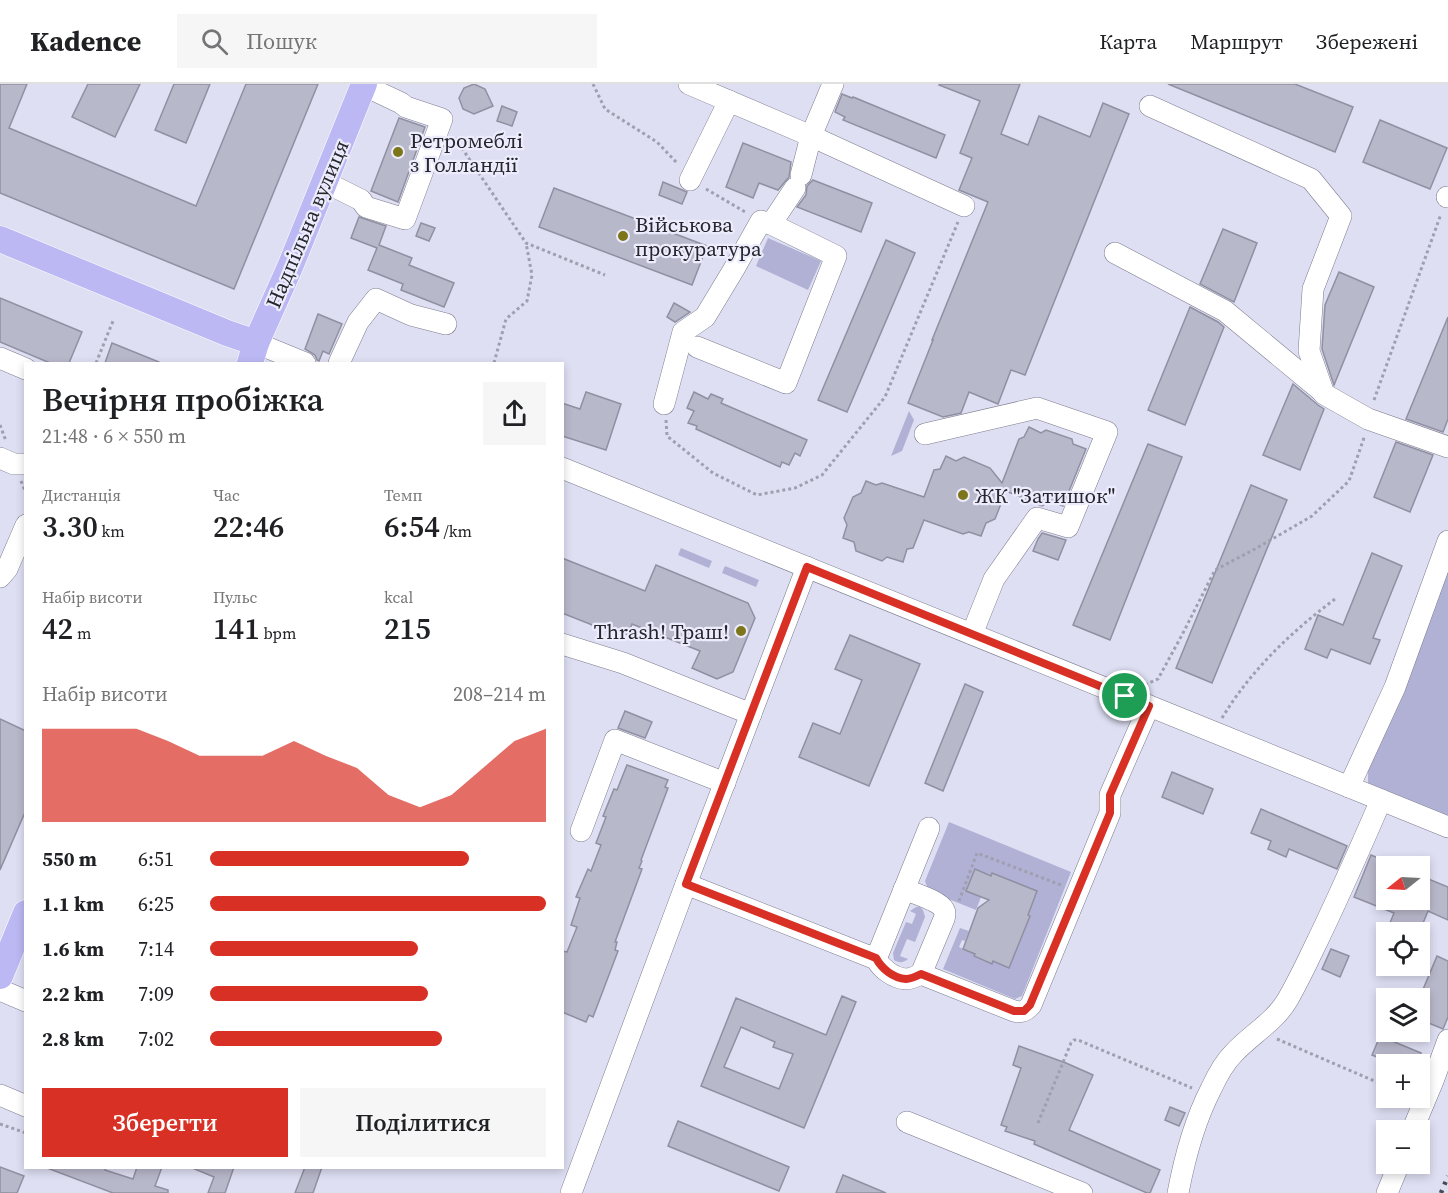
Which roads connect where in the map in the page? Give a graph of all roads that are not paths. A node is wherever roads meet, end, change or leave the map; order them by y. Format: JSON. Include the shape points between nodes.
{"nodes":[{"id":1,"x":365,"y":84,"type":"edge"},
{"id":2,"x":689,"y":84,"type":"edge"},
{"id":3,"x":833,"y":84,"type":"edge"},
{"id":4,"x":729,"y":101,"type":"junction"},
{"id":5,"x":1150,"y":106,"type":"dead end"},
{"id":6,"x":812,"y":136,"type":"junction"},
{"id":7,"x":690,"y":180,"type":"dead end"},
{"id":8,"x":325,"y":182,"type":"junction"},
{"id":9,"x":964,"y":206,"type":"road end"},
{"id":10,"x":771,"y":225,"type":"junction"},
{"id":11,"x":0,"y":239,"type":"edge"},
{"id":12,"x":1115,"y":253,"type":"dead end"},
{"id":13,"x":446,"y":324,"type":"dead end"},
{"id":14,"x":697,"y":347,"type":"dead end"},
{"id":15,"x":253,"y":353,"type":"edge"},
{"id":16,"x":0,"y":358,"type":"edge"},
{"id":17,"x":300,"y":362,"type":"edge"},
{"id":18,"x":339,"y":362,"type":"edge"},
{"id":19,"x":24,"y":368,"type":"edge"},
{"id":20,"x":1324,"y":394,"type":"junction"},
{"id":21,"x":664,"y":404,"type":"road end"},
{"id":22,"x":925,"y":434,"type":"dead end"},
{"id":23,"x":1448,"y":447,"type":"edge"},
{"id":24,"x":0,"y":458,"type":"edge"},
{"id":25,"x":24,"y":464,"type":"edge"},
{"id":26,"x":564,"y":469,"type":"edge"},
{"id":27,"x":24,"y":530,"type":"edge"},
{"id":28,"x":1448,"y":541,"type":"edge"},
{"id":29,"x":807,"y":567,"type":"junction"},
{"id":30,"x":9,"y":569,"type":"edge"},
{"id":31,"x":972,"y":634,"type":"junction"},
{"id":32,"x":564,"y":645,"type":"edge"},
{"id":33,"x":1149,"y":706,"type":"junction"},
{"id":34,"x":751,"y":714,"type":"junction"},
{"id":35,"x":725,"y":783,"type":"junction"},
{"id":36,"x":1349,"y":787,"type":"junction"},
{"id":37,"x":1382,"y":800,"type":"junction"},
{"id":38,"x":1448,"y":827,"type":"edge"},
{"id":39,"x":930,"y":828,"type":"dead end"},
{"id":40,"x":581,"y":831,"type":"dead end"},
{"id":41,"x":686,"y":884,"type":"junction"},
{"id":42,"x":904,"y":889,"type":"junction"},
{"id":43,"x":24,"y":919,"type":"edge"},
{"id":44,"x":876,"y":958,"type":"junction"},
{"id":45,"x":921,"y":974,"type":"junction"},
{"id":46,"x":0,"y":976,"type":"edge"},
{"id":47,"x":0,"y":990,"type":"edge"},
{"id":48,"x":24,"y":1000,"type":"edge"},
{"id":49,"x":1448,"y":1040,"type":"edge"},
{"id":50,"x":0,"y":1095,"type":"edge"},
{"id":51,"x":24,"y":1105,"type":"edge"},
{"id":52,"x":1417,"y":1120,"type":"edge"},
{"id":53,"x":907,"y":1122,"type":"dead end"},
{"id":54,"x":1395,"y":1174,"type":"edge"},
{"id":55,"x":571,"y":1193,"type":"edge"},
{"id":56,"x":1082,"y":1193,"type":"edge"},
{"id":57,"x":1178,"y":1193,"type":"edge"},
{"id":58,"x":1387,"y":1193,"type":"edge"}],
"edges":[{"from":1,"to":8,"type":"main road","name":"Надпільна вулиця"},
{"from":1,"to":8,"type":"street","via":[[406,107],[442,119],[405,219],[366,207],[361,200]]},
{"from":2,"to":4,"type":"street"},
{"from":3,"to":6,"type":"street"},
{"from":4,"to":6,"type":"street"},
{"from":4,"to":7,"type":"street"},
{"from":5,"to":20,"type":"street","via":[[1311,179],[1341,216],[1313,289],[1309,351]]},
{"from":6,"to":9,"type":"street"},
{"from":6,"to":10,"type":"street","via":[[798,182]]},
{"from":8,"to":15,"type":"main road","name":"Надпільна вулиця"},
{"from":10,"to":14,"type":"street","via":[[836,256],[786,382]]},
{"from":10,"to":21,"type":"street","via":[[761,221],[705,317],[683,332]]},
{"from":11,"to":15,"type":"main road","via":[[227,333]]},
{"from":12,"to":20,"type":"street","via":[[1226,311]]},
{"from":13,"to":18,"type":"street","via":[[411,315],[376,299],[358,322]]},
{"from":15,"to":17,"type":"street"},
{"from":16,"to":19,"type":"street"},
{"from":20,"to":23,"type":"street","via":[[1368,418]]},
{"from":22,"to":31,"type":"street","via":[[1037,408],[1107,432],[1068,527],[1037,518],[994,579]]},
{"from":24,"to":25,"type":"street"},
{"from":26,"to":29,"type":"street"},
{"from":27,"to":30,"type":"street"},
{"from":28,"to":36,"type":"street","via":[[1395,687]]},
{"from":29,"to":31,"type":"street"},
{"from":29,"to":34,"type":"street"},
{"from":31,"to":33,"type":"street"},
{"from":32,"to":34,"type":"street","via":[[623,663]]},
{"from":33,"to":36,"type":"street"},
{"from":33,"to":45,"type":"street","via":[[1110,795],[1110,813],[1030,1005],[1024,1011],[1014,1011]]},
{"from":34,"to":35,"type":"street"},
{"from":35,"to":40,"type":"street","via":[[615,740]]},
{"from":35,"to":41,"type":"street"},
{"from":36,"to":37,"type":"street"},
{"from":37,"to":38,"type":"street"},
{"from":37,"to":57,"type":"street","via":[[1287,1001],[1230,1057],[1208,1094],[1189,1142]]},
{"from":39,"to":42,"type":"street"},
{"from":41,"to":44,"type":"street"},
{"from":41,"to":55,"type":"street"},
{"from":42,"to":44,"type":"street"},
{"from":42,"to":45,"type":"street","via":[[937,903],[945,915]]},
{"from":43,"to":46,"type":"main road"},
{"from":44,"to":45,"type":"street","via":[[884,970],[902,978]]},
{"from":47,"to":48,"type":"street"},
{"from":49,"to":52,"type":"street"},
{"from":50,"to":51,"type":"street"},
{"from":53,"to":56,"type":"street"},
{"from":54,"to":58,"type":"street"}]}
